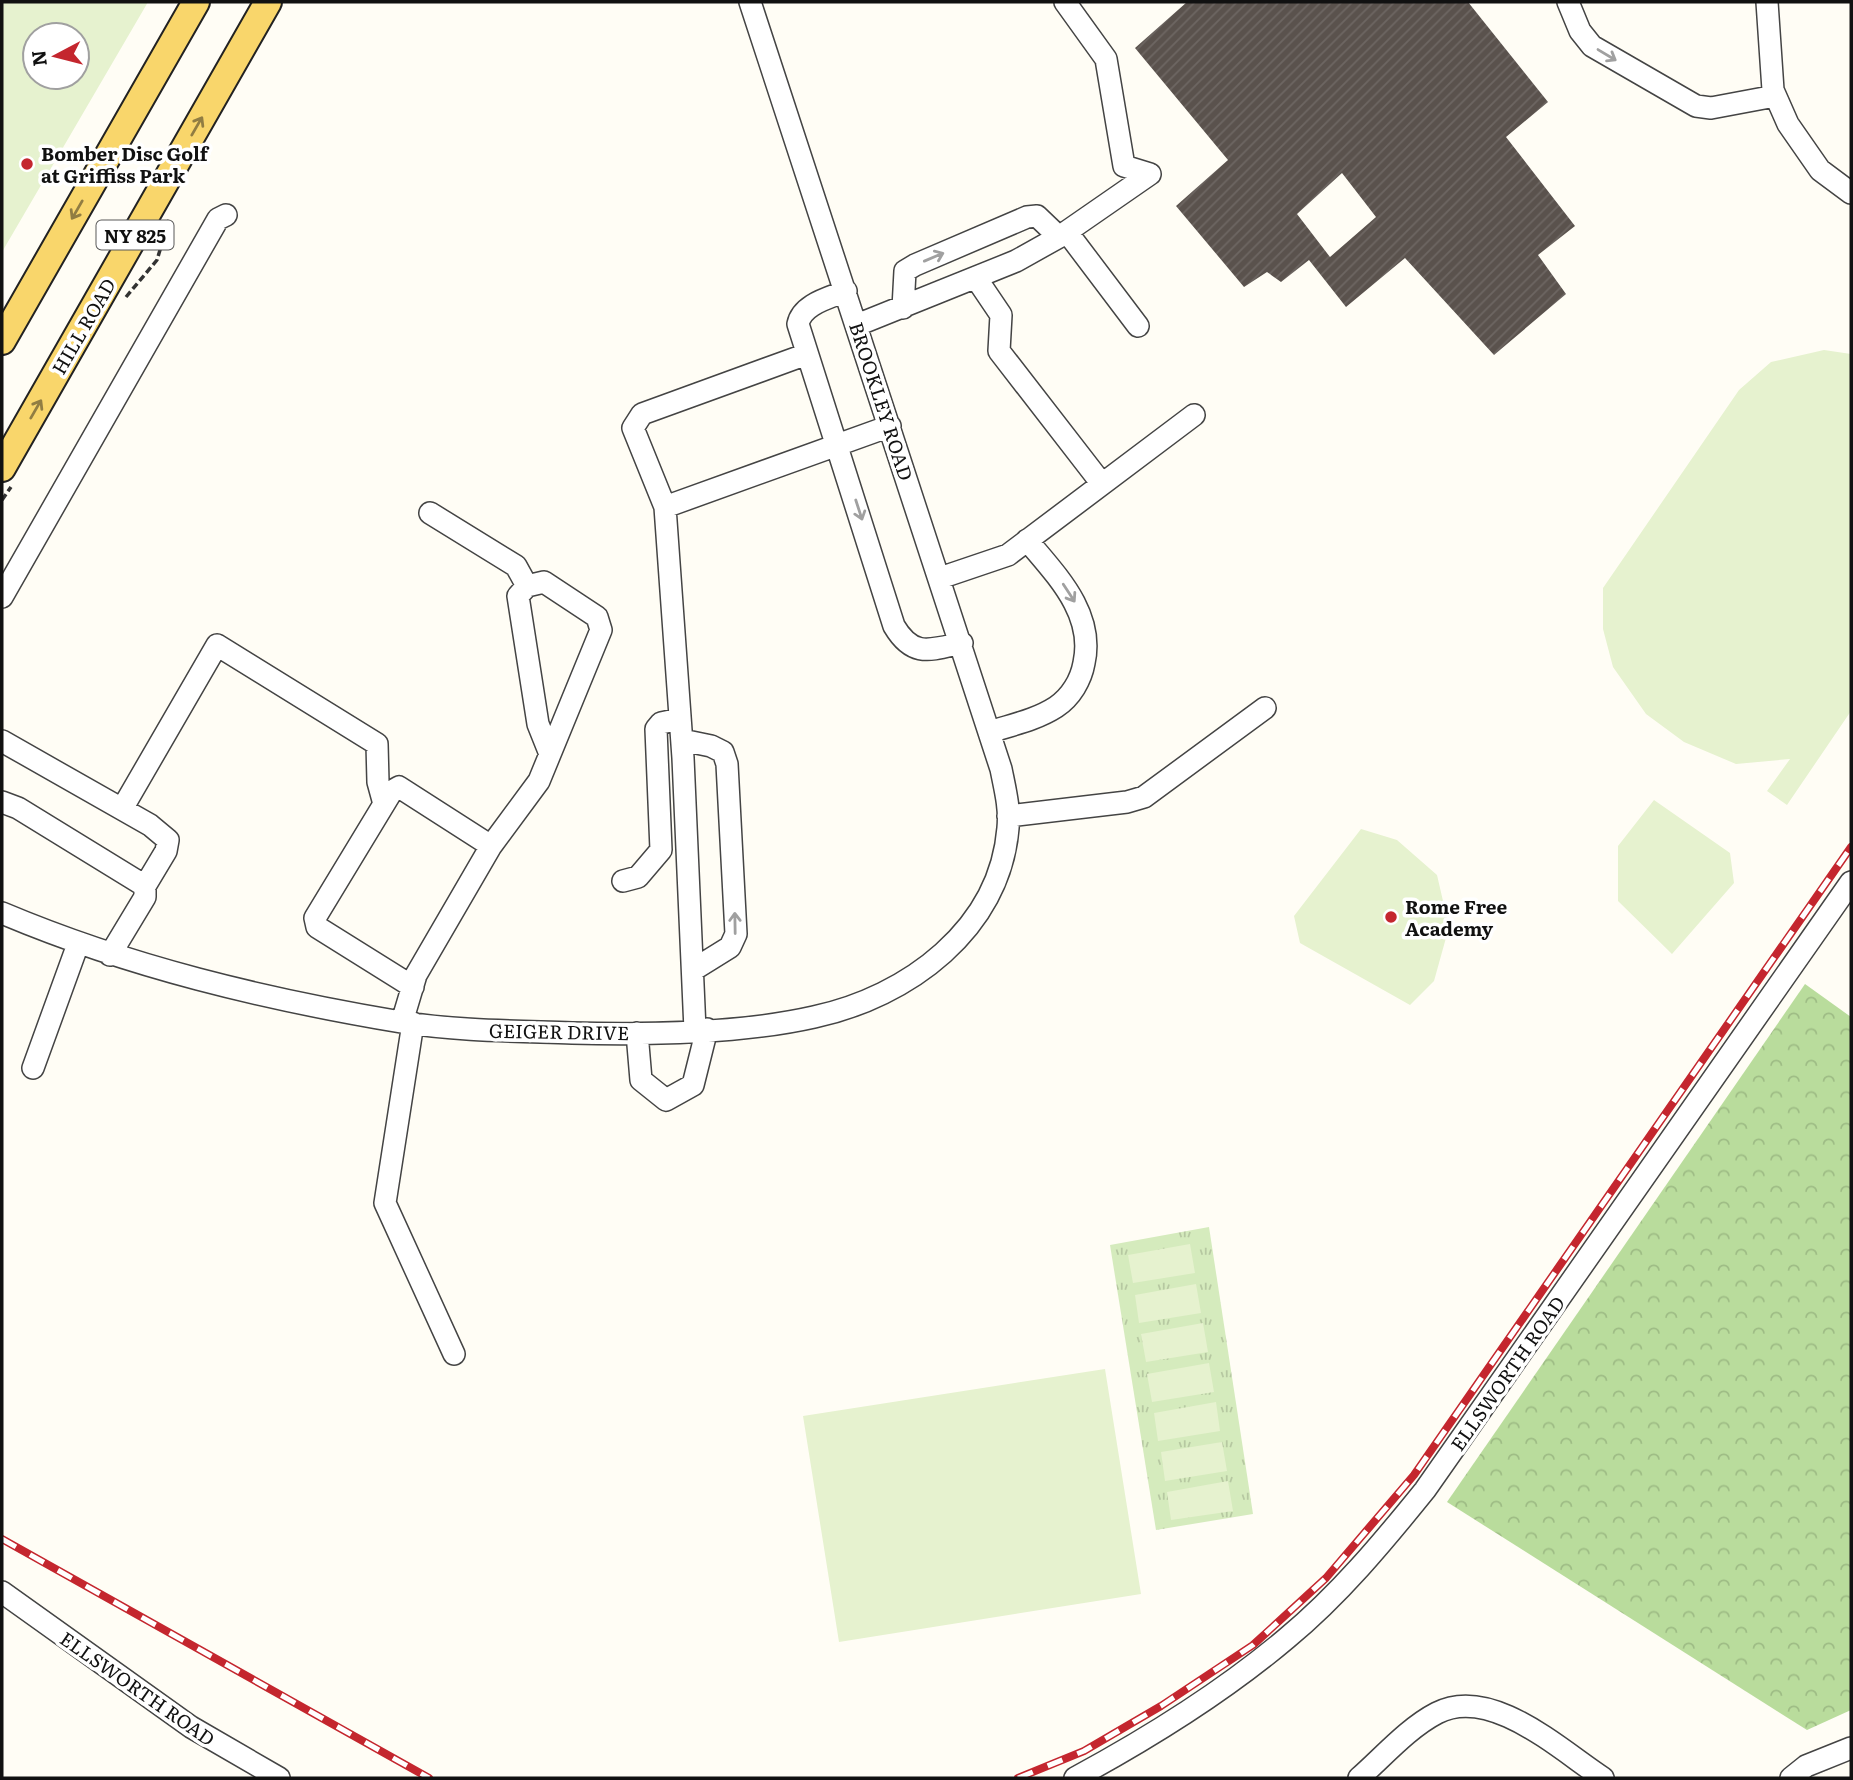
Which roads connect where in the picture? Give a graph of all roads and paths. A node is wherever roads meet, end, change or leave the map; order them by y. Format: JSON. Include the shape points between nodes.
{"nodes":[{"id":1,"x":196,"y":2,"type":"edge"},
{"id":2,"x":268,"y":2,"type":"edge"},
{"id":3,"x":750,"y":2,"type":"edge"},
{"id":4,"x":1065,"y":2,"type":"edge"},
{"id":5,"x":1568,"y":2,"type":"edge"},
{"id":6,"x":1767,"y":2,"type":"edge"},
{"id":7,"x":1775,"y":96,"type":"junction"},
{"id":8,"x":1851,"y":193,"type":"edge"},
{"id":9,"x":226,"y":215,"type":"dead end"},
{"id":10,"x":1063,"y":235,"type":"junction"},
{"id":11,"x":975,"y":278,"type":"junction"},
{"id":12,"x":846,"y":291,"type":"junction"},
{"id":13,"x":903,"y":308,"type":"junction"},
{"id":14,"x":857,"y":325,"type":"junction"},
{"id":15,"x":1138,"y":326,"type":"dead end"},
{"id":16,"x":2,"y":341,"type":"edge"},
{"id":17,"x":807,"y":354,"type":"junction"},
{"id":18,"x":1194,"y":415,"type":"dead end"},
{"id":19,"x":890,"y":426,"type":"junction"},
{"id":20,"x":838,"y":445,"type":"junction"},
{"id":21,"x":2,"y":468,"type":"edge"},
{"id":22,"x":1102,"y":484,"type":"junction"},
{"id":23,"x":665,"y":507,"type":"junction"},
{"id":24,"x":430,"y":513,"type":"dead end"},
{"id":25,"x":1027,"y":540,"type":"junction"},
{"id":26,"x":940,"y":578,"type":"junction"},
{"id":27,"x":527,"y":586,"type":"junction"},
{"id":28,"x":2,"y":597,"type":"edge"},
{"id":29,"x":962,"y":643,"type":"junction"},
{"id":30,"x":1265,"y":708,"type":"dead end"},
{"id":31,"x":681,"y":729,"type":"junction"},
{"id":32,"x":990,"y":732,"type":"junction"},
{"id":33,"x":2,"y":741,"type":"edge"},
{"id":34,"x":550,"y":754,"type":"junction"},
{"id":35,"x":2,"y":802,"type":"edge"},
{"id":36,"x":384,"y":804,"type":"junction"},
{"id":37,"x":122,"y":809,"type":"junction"},
{"id":38,"x":1008,"y":809,"type":"junction"},
{"id":39,"x":491,"y":846,"type":"junction"},
{"id":40,"x":623,"y":881,"type":"dead end"},
{"id":41,"x":1851,"y":882,"type":"edge"},
{"id":42,"x":145,"y":886,"type":"junction"},
{"id":43,"x":2,"y":913,"type":"edge"},
{"id":44,"x":78,"y":944,"type":"junction"},
{"id":45,"x":110,"y":955,"type":"junction"},
{"id":46,"x":693,"y":970,"type":"junction"},
{"id":47,"x":413,"y":987,"type":"junction"},
{"id":48,"x":408,"y":1022,"type":"junction"},
{"id":49,"x":701,"y":1029,"type":"junction"},
{"id":50,"x":637,"y":1033,"type":"junction"},
{"id":51,"x":33,"y":1068,"type":"dead end"},
{"id":52,"x":454,"y":1354,"type":"dead end"},
{"id":53,"x":2,"y":1592,"type":"edge"},
{"id":54,"x":1851,"y":1748,"type":"edge"},
{"id":55,"x":279,"y":1778,"type":"edge"},
{"id":56,"x":1075,"y":1778,"type":"edge"},
{"id":57,"x":1359,"y":1778,"type":"edge"},
{"id":58,"x":1603,"y":1778,"type":"edge"},
{"id":59,"x":1791,"y":1778,"type":"edge"}],
"edges":[{"from":1,"to":16,"type":"main road","number":"NY 825","one_way":true},
{"from":21,"to":2,"type":"main road","name":"HILL ROAD","number":"NY 825","one_way":true},
{"from":3,"to":12,"type":"street","name":"BROOKLEY ROAD"},
{"from":4,"to":10,"type":"street","via":[[1106,59],[1124,166],[1150,174]]},
{"from":5,"to":7,"type":"street","one_way":true,"via":[[1592,46],[1696,106],[1711,108]]},
{"from":6,"to":7,"type":"street"},
{"from":7,"to":8,"type":"street","via":[[1820,170]]},
{"from":9,"to":28,"type":"street","via":[[218,219]]},
{"from":10,"to":11,"type":"street"},
{"from":13,"to":10,"type":"street","one_way":true,"via":[[905,271],[915,265],[1027,217],[1037,216]]},
{"from":10,"to":15,"type":"street"},
{"from":11,"to":13,"type":"street"},
{"from":11,"to":22,"type":"street","via":[[1000,315],[999,351]]},
{"from":12,"to":14,"type":"street","name":"BROOKLEY ROAD"},
{"from":12,"to":17,"type":"street","via":[[800,316]]},
{"from":13,"to":14,"type":"street"},
{"from":14,"to":19,"type":"street","name":"BROOKLEY ROAD"},
{"from":17,"to":20,"type":"street"},
{"from":17,"to":23,"type":"street","via":[[642,414],[633,428]]},
{"from":18,"to":22,"type":"street"},
{"from":19,"to":20,"type":"street"},
{"from":19,"to":26,"type":"street","name":"BROOKLEY ROAD"},
{"from":20,"to":23,"type":"street"},
{"from":20,"to":29,"type":"street","one_way":true,"via":[[894,626],[903,641],[922,650]]},
{"from":22,"to":25,"type":"street"},
{"from":23,"to":31,"type":"street"},
{"from":24,"to":27,"type":"street","via":[[516,566]]},
{"from":25,"to":26,"type":"street","via":[[988,564]]},
{"from":25,"to":32,"type":"street","one_way":true,"via":[[1077,606],[1085,625],[1087,651],[1082,673],[1058,706]]},
{"from":26,"to":29,"type":"street","name":"BROOKLEY ROAD"},
{"from":27,"to":34,"type":"street","via":[[518,596],[520,614],[538,724]]},
{"from":27,"to":34,"type":"street","via":[[544,582],[597,617],[601,630]]},
{"from":29,"to":32,"type":"street","name":"BROOKLEY ROAD"},
{"from":30,"to":38,"type":"street","via":[[1144,797]]},
{"from":31,"to":40,"type":"street","via":[[661,723],[656,729],[661,850],[638,877]]},
{"from":31,"to":46,"type":"street"},
{"from":46,"to":31,"type":"street","one_way":true,"via":[[730,947],[736,934],[727,764],[723,752]]},
{"from":32,"to":38,"type":"street","name":"BROOKLEY ROAD"},
{"from":33,"to":37,"type":"street"},
{"from":34,"to":39,"type":"street","via":[[539,781]]},
{"from":35,"to":42,"type":"street"},
{"from":36,"to":37,"type":"street","via":[[377,744],[217,645]]},
{"from":36,"to":39,"type":"street","via":[[399,788]]},
{"from":36,"to":47,"type":"street","via":[[315,918],[317,927]]},
{"from":37,"to":42,"type":"street","via":[[168,840]]},
{"from":38,"to":49,"type":"street","name":"GEIGER DRIVE","via":[[1004,857],[988,898],[971,926],[939,959],[883,993],[845,1009],[813,1018]]},
{"from":39,"to":47,"type":"street"},
{"from":41,"to":56,"type":"street","name":"ELLSWORTH ROAD","via":[[1425,1490],[1359,1568],[1289,1636],[1236,1679],[1129,1749]]},
{"from":42,"to":45,"type":"street","via":[[145,897]]},
{"from":43,"to":44,"type":"street","name":"GEIGER DRIVE"},
{"from":44,"to":45,"type":"street","name":"GEIGER DRIVE"},
{"from":44,"to":51,"type":"street"},
{"from":45,"to":48,"type":"street","name":"GEIGER DRIVE","via":[[223,986]]},
{"from":46,"to":49,"type":"street"},
{"from":47,"to":48,"type":"street"},
{"from":48,"to":50,"type":"street","name":"GEIGER DRIVE","via":[[492,1031]]},
{"from":48,"to":52,"type":"street","via":[[385,1203]]},
{"from":49,"to":50,"type":"street","name":"GEIGER DRIVE"},
{"from":49,"to":50,"type":"street","via":[[693,1085],[667,1100],[640,1080]]},
{"from":53,"to":55,"type":"street","name":"ELLSWORTH ROAD","via":[[191,1727]]},
{"from":54,"to":59,"type":"street","via":[[1807,1766]]},
{"from":57,"to":58,"type":"street","via":[[1438,1712],[1465,1706],[1507,1714]]}]}
